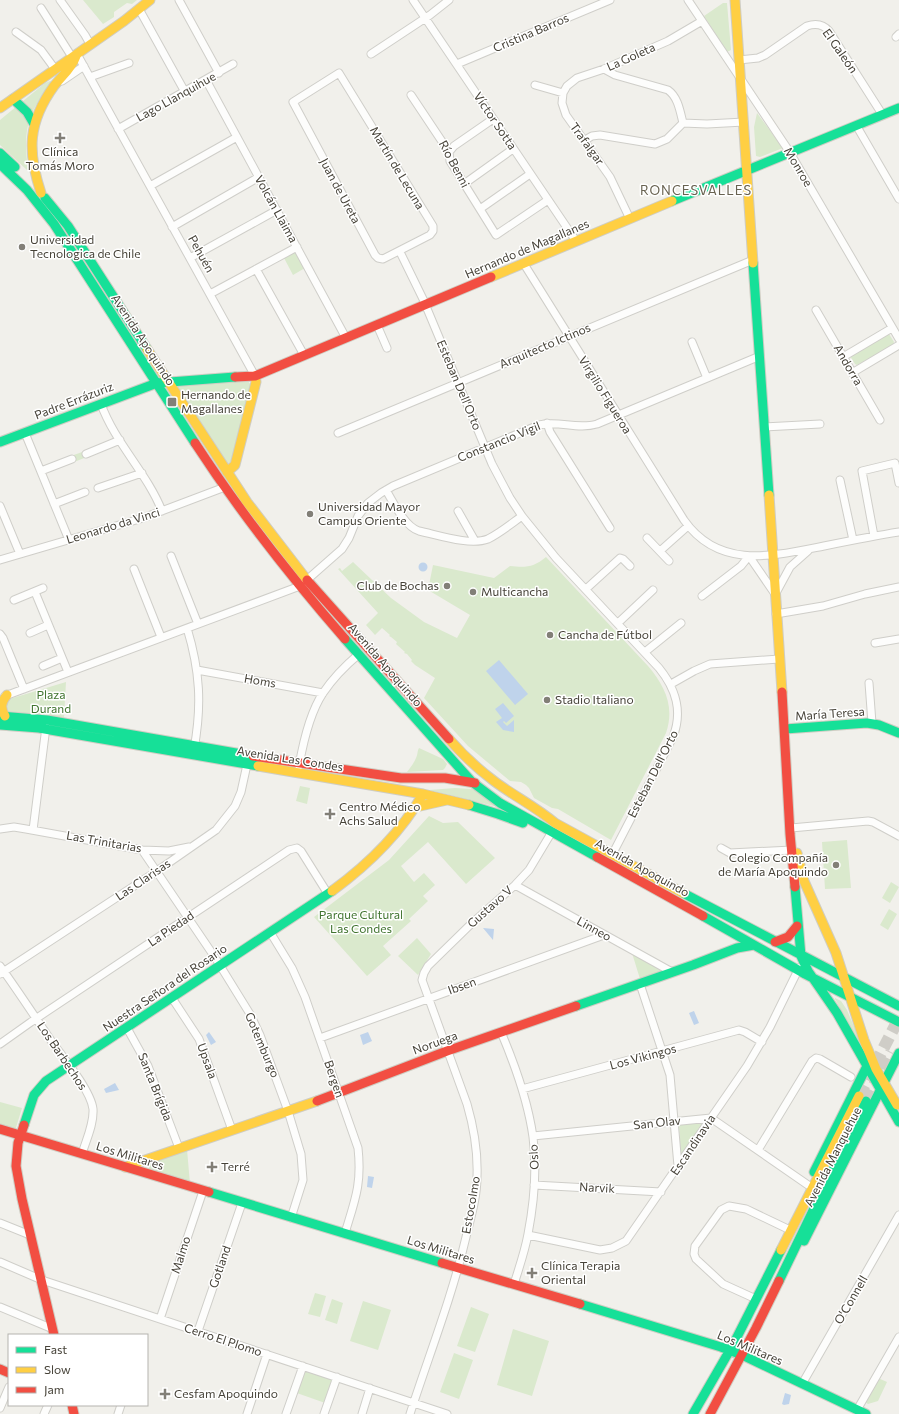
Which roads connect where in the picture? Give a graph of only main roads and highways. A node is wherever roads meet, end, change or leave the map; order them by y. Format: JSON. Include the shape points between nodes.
{"nodes":[{"id":1,"x":150,"y":0,"type":"edge"},
{"id":2,"x":735,"y":0,"type":"edge"},
{"id":3,"x":74,"y":55,"type":"junction"},
{"id":4,"x":13,"y":99,"type":"junction"},
{"id":5,"x":0,"y":108,"type":"edge"},
{"id":6,"x":899,"y":108,"type":"edge"},
{"id":7,"x":34,"y":124,"type":"junction"},
{"id":8,"x":0,"y":153,"type":"edge"},
{"id":9,"x":0,"y":164,"type":"edge"},
{"id":10,"x":747,"y":169,"type":"junction"},
{"id":11,"x":41,"y":193,"type":"junction"},
{"id":12,"x":65,"y":241,"type":"junction"},
{"id":13,"x":81,"y":247,"type":"junction"},
{"id":14,"x":255,"y":376,"type":"junction"},
{"id":15,"x":169,"y":382,"type":"junction"},
{"id":16,"x":157,"y":383,"type":"junction"},
{"id":17,"x":0,"y":442,"type":"edge"},
{"id":18,"x":210,"y":465,"type":"junction"},
{"id":19,"x":227,"y":472,"type":"junction"},
{"id":20,"x":303,"y":583,"type":"junction"},
{"id":21,"x":3,"y":696,"type":"edge"},
{"id":22,"x":2,"y":716,"type":"edge"},
{"id":23,"x":0,"y":725,"type":"edge"},
{"id":24,"x":46,"y":725,"type":"junction"},
{"id":25,"x":785,"y":729,"type":"junction"},
{"id":26,"x":899,"y":733,"type":"edge"},
{"id":27,"x":194,"y":750,"type":"junction"},
{"id":28,"x":454,"y":761,"type":"junction"},
{"id":29,"x":445,"y":778,"type":"junction"},
{"id":30,"x":472,"y":782,"type":"junction"},
{"id":31,"x":423,"y":794,"type":"junction"},
{"id":32,"x":452,"y":800,"type":"junction"},
{"id":33,"x":416,"y":807,"type":"junction"},
{"id":34,"x":555,"y":823,"type":"junction"},
{"id":35,"x":791,"y":828,"type":"junction"},
{"id":36,"x":570,"y":842,"type":"junction"},
{"id":37,"x":795,"y":902,"type":"junction"},
{"id":38,"x":821,"y":919,"type":"junction"},
{"id":39,"x":797,"y":926,"type":"junction"},
{"id":40,"x":775,"y":942,"type":"junction"},
{"id":41,"x":754,"y":945,"type":"junction"},
{"id":42,"x":801,"y":956,"type":"junction"},
{"id":43,"x":813,"y":978,"type":"junction"},
{"id":44,"x":844,"y":978,"type":"junction"},
{"id":45,"x":850,"y":998,"type":"junction"},
{"id":46,"x":898,"y":1004,"type":"edge"},
{"id":47,"x":899,"y":1022,"type":"edge"},
{"id":48,"x":899,"y":1054,"type":"edge"},
{"id":49,"x":866,"y":1066,"type":"junction"},
{"id":50,"x":882,"y":1086,"type":"junction"},
{"id":51,"x":899,"y":1109,"type":"edge"},
{"id":52,"x":899,"y":1122,"type":"edge"},
{"id":53,"x":0,"y":1129,"type":"edge"},
{"id":54,"x":20,"y":1135,"type":"junction"},
{"id":55,"x":125,"y":1167,"type":"junction"},
{"id":56,"x":784,"y":1246,"type":"junction"},
{"id":57,"x":784,"y":1269,"type":"junction"},
{"id":58,"x":54,"y":1332,"type":"edge"},
{"id":59,"x":730,"y":1350,"type":"junction"},
{"id":60,"x":742,"y":1355,"type":"junction"},
{"id":61,"x":693,"y":1414,"type":"edge"},
{"id":62,"x":710,"y":1414,"type":"edge"},
{"id":63,"x":866,"y":1414,"type":"edge"}],
"edges":[{"from":1,"to":3,"type":"main road"},
{"from":2,"to":10,"type":"main road"},
{"from":3,"to":4,"type":"main road"},
{"from":3,"to":7,"type":"main road","via":[[73,63],[49,93],[38,111]]},
{"from":4,"to":5,"type":"main road"},
{"from":4,"to":7,"type":"main road","via":[[27,112]]},
{"from":6,"to":10,"type":"main road","name":"Hernando de Magallanes"},
{"from":7,"to":11,"type":"main road","via":[[31,139],[32,162]]},
{"from":8,"to":11,"type":"main road","name":"Avenida Apoquindo"},
{"from":9,"to":12,"type":"main road","name":"Avenida Apoquindo","via":[[27,190]]},
{"from":10,"to":14,"type":"main road","name":"Hernando de Magallanes"},
{"from":10,"to":25,"type":"main road"},
{"from":11,"to":13,"type":"main road","name":"Avenida Apoquindo","via":[[68,226]]},
{"from":12,"to":13,"type":"main road"},
{"from":12,"to":16,"type":"main road","name":"Avenida Apoquindo"},
{"from":13,"to":15,"type":"main road","name":"Avenida Apoquindo"},
{"from":14,"to":15,"type":"main road","name":"Hernando de Magallanes"},
{"from":14,"to":19,"type":"main road","via":[[256,382],[234,465]]},
{"from":15,"to":16,"type":"main road","name":"Hernando de Magallanes"},
{"from":15,"to":19,"type":"main road","name":"Avenida Apoquindo"},
{"from":16,"to":17,"type":"main road","name":"Padre Errázuriz"},
{"from":16,"to":18,"type":"main road","name":"Avenida Apoquindo"},
{"from":18,"to":19,"type":"main road"},
{"from":18,"to":20,"type":"main road","name":"Avenida Apoquindo","via":[[259,535]]},
{"from":19,"to":20,"type":"main road","name":"Avenida Apoquindo","via":[[282,548]]},
{"from":20,"to":28,"type":"main road","name":"Avenida Apoquindo","via":[[359,654]]},
{"from":20,"to":34,"type":"main road","name":"Avenida Apoquindo","via":[[449,740],[494,781]]},
{"from":21,"to":22,"type":"main road","via":[[0,706]]},
{"from":22,"to":24,"type":"main road","name":"Avenida Las Condes"},
{"from":23,"to":24,"type":"main road","name":"Avenida Las Condes"},
{"from":24,"to":27,"type":"main road","name":"Avenida Las Condes"},
{"from":25,"to":26,"type":"main road","name":"María Teresa","via":[[872,723]]},
{"from":25,"to":35,"type":"main road"},
{"from":27,"to":29,"type":"main road","name":"Avenida Las Condes","via":[[249,755],[401,778]]},
{"from":27,"to":31,"type":"main road","name":"Avenida Las Condes","via":[[247,764]]},
{"from":28,"to":29,"type":"main road","via":[[453,769]]},
{"from":28,"to":30,"type":"main road","name":"Avenida Apoquindo"},
{"from":29,"to":30,"type":"main road","name":"Avenida Las Condes"},
{"from":29,"to":31,"type":"main road"},
{"from":30,"to":34,"type":"main road","name":"Avenida Las Condes","via":[[485,786]]},
{"from":30,"to":36,"type":"main road","name":"Avenida Apoquindo","via":[[500,803]]},
{"from":31,"to":32,"type":"main road","name":"Avenida Las Condes"},
{"from":31,"to":33,"type":"main road","name":"Nuestra Señora del Rosario"},
{"from":32,"to":33,"type":"main road"},
{"from":32,"to":36,"type":"main road","name":"Avenida Las Condes","via":[[500,814]]},
{"from":33,"to":54,"type":"main road","name":"Nuestra Señora del Rosario","via":[[379,854],[361,870],[46,1081],[34,1095]]},
{"from":34,"to":40,"type":"main road","name":"Avenida Apoquindo"},
{"from":35,"to":37,"type":"main road"},
{"from":35,"to":38,"type":"main road","via":[[804,881]]},
{"from":36,"to":41,"type":"main road","name":"Avenida Apoquindo"},
{"from":37,"to":38,"type":"main road","via":[[802,900],[808,903]]},
{"from":37,"to":39,"type":"main road"},
{"from":38,"to":44,"type":"main road"},
{"from":39,"to":40,"type":"main road","via":[[788,936]]},
{"from":39,"to":42,"type":"main road"},
{"from":40,"to":42,"type":"main road","name":"Avenida Apoquindo"},
{"from":41,"to":43,"type":"main road","name":"Avenida Apoquindo"},
{"from":41,"to":55,"type":"main road","name":"Noruega","via":[[737,948],[393,1071],[339,1093]]},
{"from":42,"to":43,"type":"main road"},
{"from":42,"to":44,"type":"main road","name":"Avenida Apoquindo"},
{"from":43,"to":45,"type":"main road","name":"Avenida Apoquindo"},
{"from":43,"to":49,"type":"main road","via":[[837,1013]]},
{"from":44,"to":45,"type":"main road"},
{"from":44,"to":46,"type":"main road","name":"Avenida Apoquindo"},
{"from":45,"to":47,"type":"main road","name":"Avenida Apoquindo"},
{"from":45,"to":50,"type":"main road"},
{"from":48,"to":50,"type":"main road","name":"Avenida Manquehue"},
{"from":49,"to":50,"type":"main road"},
{"from":49,"to":56,"type":"main road","name":"Avenida Manquehue","via":[[808,1185]]},
{"from":50,"to":51,"type":"main road"},
{"from":50,"to":52,"type":"main road"},
{"from":50,"to":57,"type":"main road","name":"Avenida Manquehue","via":[[815,1222],[796,1256]]},
{"from":53,"to":54,"type":"main road","name":"Los Militares"},
{"from":54,"to":55,"type":"main road","name":"Los Militares"},
{"from":54,"to":58,"type":"main road","name":"Nuestra Señora del Rosario","via":[[16,1166],[19,1186]]},
{"from":55,"to":59,"type":"main road","name":"Los Militares"},
{"from":56,"to":57,"type":"main road","name":"Avenida Manquehue","via":[[862,1098]]},
{"from":56,"to":59,"type":"main road","name":"Avenida Manquehue"},
{"from":57,"to":60,"type":"main road","name":"Avenida Manquehue"},
{"from":59,"to":60,"type":"main road","name":"Los Militares"},
{"from":59,"to":61,"type":"main road","name":"Avenida Manquehue"},
{"from":60,"to":62,"type":"main road","name":"Avenida Manquehue"},
{"from":60,"to":63,"type":"main road","name":"Los Militares"}]}
